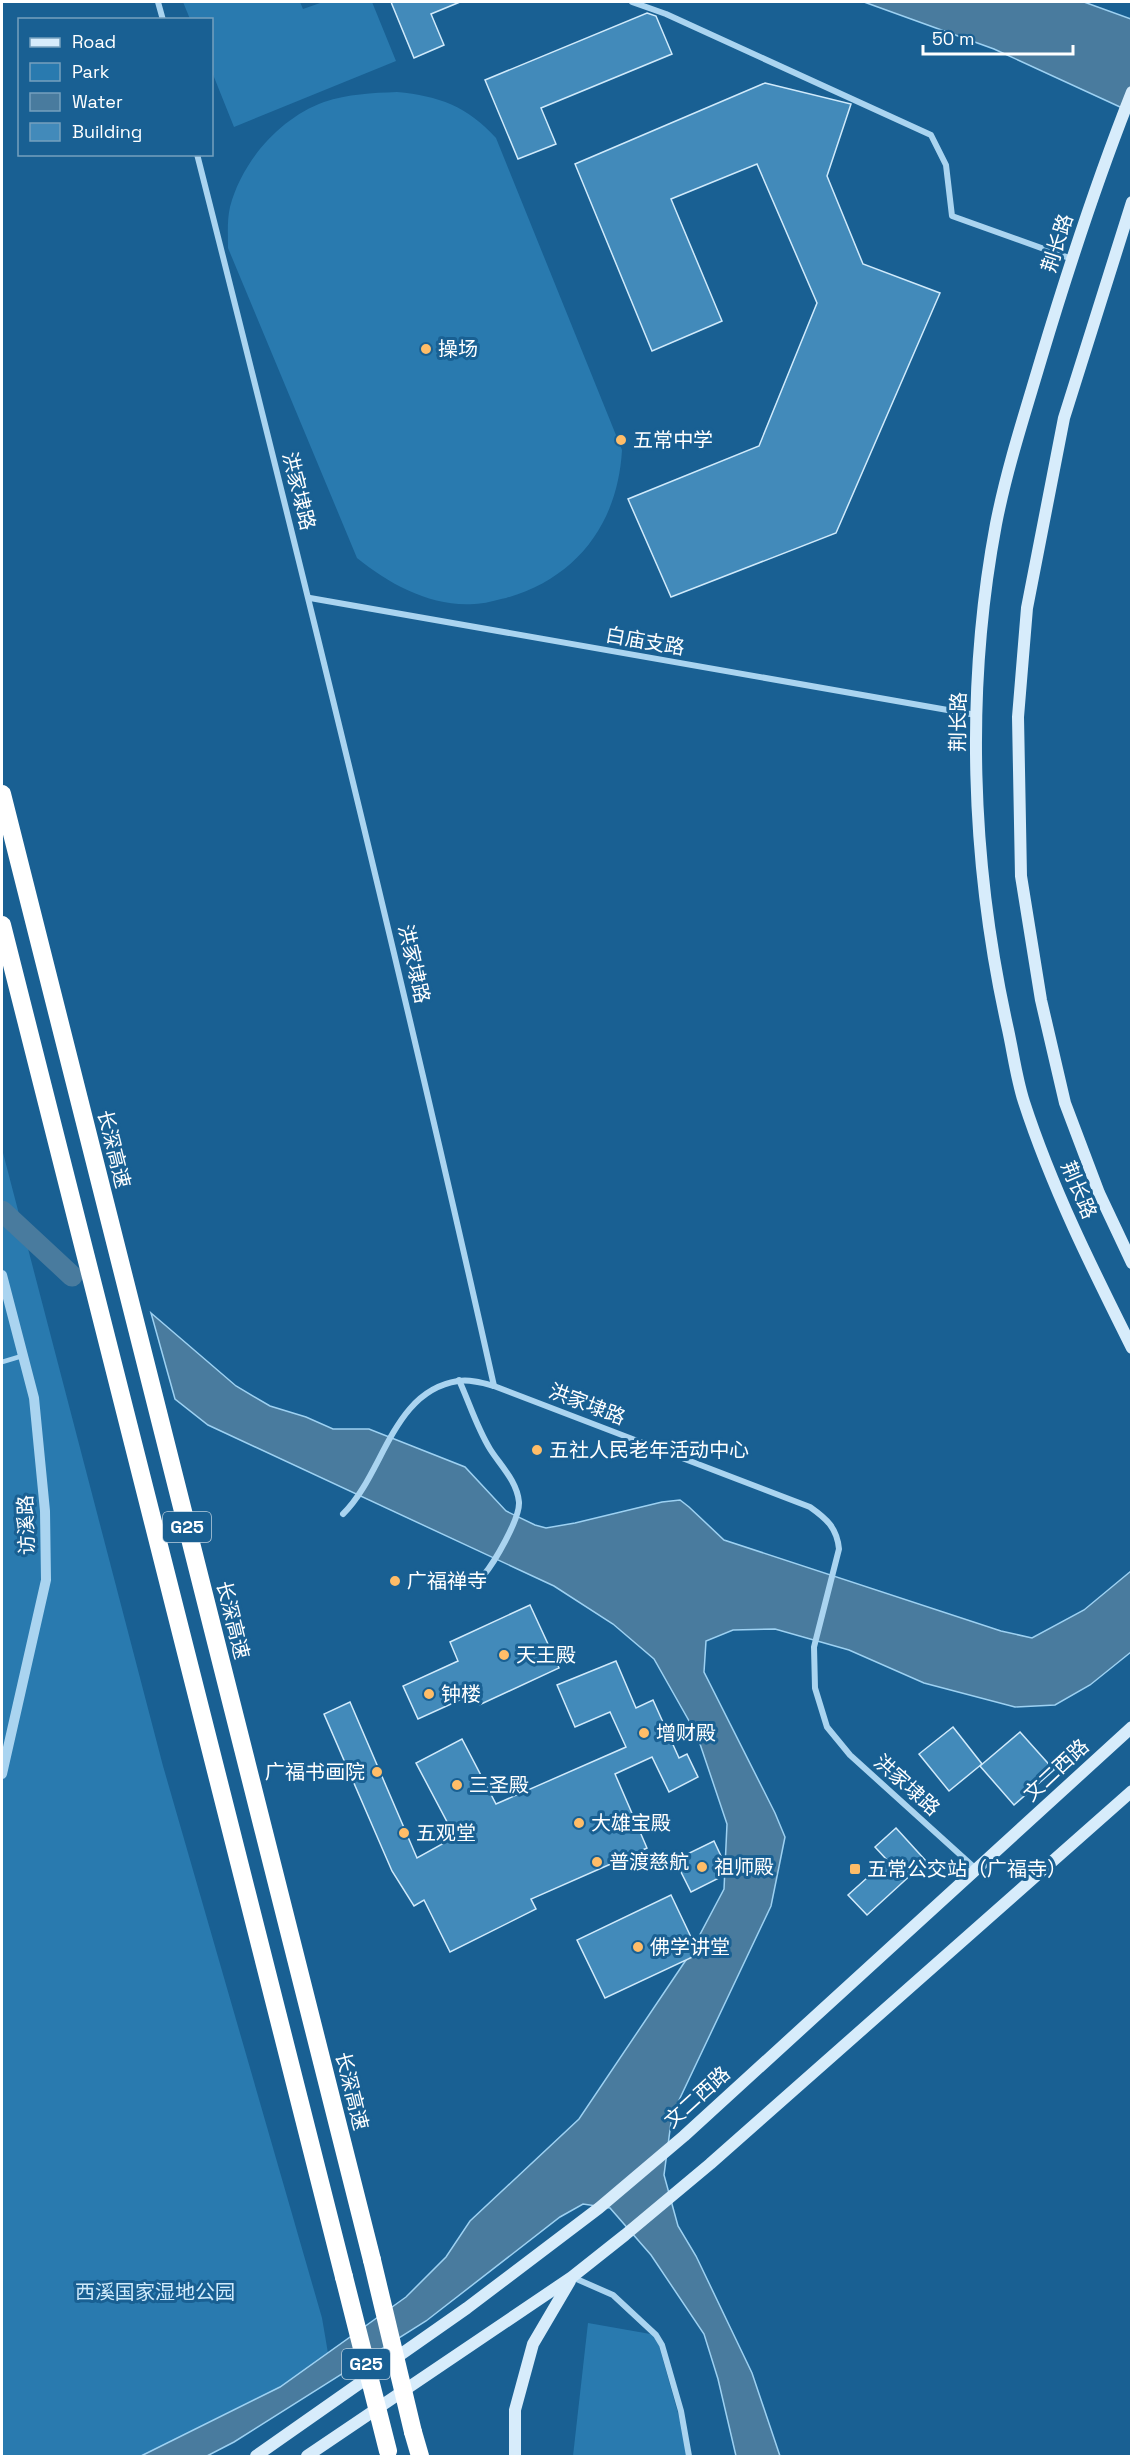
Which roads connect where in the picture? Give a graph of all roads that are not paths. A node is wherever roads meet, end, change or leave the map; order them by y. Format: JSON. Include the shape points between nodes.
{"nodes":[{"id":1,"x":158,"y":2,"type":"edge"},
{"id":2,"x":632,"y":2,"type":"edge"},
{"id":3,"x":162,"y":18,"type":"edge"},
{"id":4,"x":1131,"y":92,"type":"edge"},
{"id":5,"x":198,"y":156,"type":"edge"},
{"id":6,"x":1131,"y":202,"type":"edge"},
{"id":7,"x":1072,"y":259,"type":"junction"},
{"id":8,"x":310,"y":598,"type":"junction"},
{"id":9,"x":976,"y":716,"type":"junction"},
{"id":10,"x":2,"y":794,"type":"edge"},
{"id":11,"x":2,"y":925,"type":"edge"},
{"id":12,"x":1131,"y":1263,"type":"edge"},
{"id":13,"x":2,"y":1275,"type":"edge"},
{"id":14,"x":1131,"y":1348,"type":"edge"},
{"id":15,"x":22,"y":1356,"type":"junction"},
{"id":16,"x":2,"y":1362,"type":"edge"},
{"id":17,"x":459,"y":1380,"type":"junction"},
{"id":18,"x":495,"y":1386,"type":"junction"},
{"id":19,"x":343,"y":1514,"type":"dead end"},
{"id":20,"x":483,"y":1576,"type":"dead end"},
{"id":21,"x":1131,"y":1727,"type":"edge"},
{"id":22,"x":2,"y":1774,"type":"edge"},
{"id":23,"x":1131,"y":1791,"type":"edge"},
{"id":24,"x":976,"y":1869,"type":"junction"},
{"id":25,"x":572,"y":2277,"type":"junction"},
{"id":26,"x":389,"y":2454,"type":"edge"},
{"id":27,"x":256,"y":2457,"type":"edge"},
{"id":28,"x":307,"y":2457,"type":"edge"},
{"id":29,"x":420,"y":2457,"type":"edge"},
{"id":30,"x":515,"y":2457,"type":"edge"},
{"id":31,"x":689,"y":2457,"type":"edge"}],
"edges":[{"from":1,"to":3,"type":"street"},
{"from":2,"to":7,"type":"street","via":[[931,135],[946,165],[952,216]]},
{"from":4,"to":7,"type":"main road","name":"荆长路"},
{"from":5,"to":8,"type":"street","name":"洪家埭路"},
{"from":6,"to":12,"type":"main road","name":"荆长路","via":[[1064,418],[1027,608],[1018,723],[1021,876],[1041,1000],[1065,1103]]},
{"from":7,"to":9,"type":"main road","name":"荆长路","via":[[997,522],[985,598]]},
{"from":8,"to":9,"type":"street","name":"白庙支路"},
{"from":8,"to":18,"type":"street","name":"洪家埭路"},
{"from":9,"to":14,"type":"main road","name":"荆长路","via":[[982,886],[1023,1099],[1057,1194]]},
{"from":10,"to":29,"type":"highway","name":"长深高速","number":"G25","bridge":true},
{"from":11,"to":26,"type":"highway","number":"G25","bridge":true},
{"from":13,"to":15,"type":"street","name":"访溪路"},
{"from":15,"to":16,"type":"lane"},
{"from":15,"to":22,"type":"street","name":"访溪路","via":[[34,1398],[45,1511],[46,1580]]},
{"from":17,"to":18,"type":"street"},
{"from":17,"to":19,"type":"street","via":[[437,1386],[417,1401],[398,1423],[357,1500]]},
{"from":17,"to":20,"type":"street","via":[[489,1448],[506,1470],[519,1500],[518,1512],[495,1563]]},
{"from":18,"to":24,"type":"street","name":"洪家埭路","via":[[810,1507],[828,1519],[837,1534],[839,1549],[814,1647],[815,1688],[827,1727],[850,1755]]},
{"from":21,"to":24,"type":"main road","name":"文二西路"},
{"from":23,"to":25,"type":"main road","via":[[710,2164]]},
{"from":24,"to":27,"type":"main road","name":"文二西路","via":[[684,2136],[598,2208],[467,2308]]},
{"from":25,"to":28,"type":"main road"},
{"from":25,"to":30,"type":"main road","via":[[533,2343],[514,2410]]},
{"from":25,"to":31,"type":"street","via":[[613,2295],[656,2335],[681,2411]]}]}
